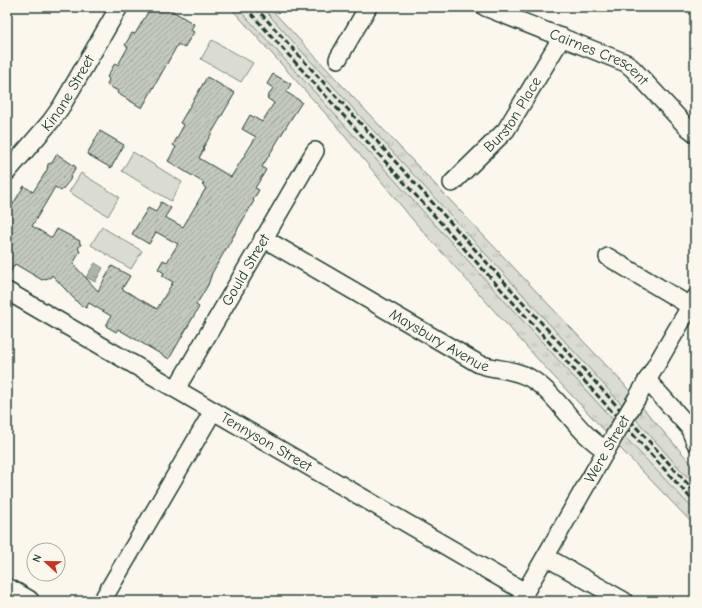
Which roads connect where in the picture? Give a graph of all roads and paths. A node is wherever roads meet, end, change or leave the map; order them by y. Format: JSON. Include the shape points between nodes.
{"nodes":[{"id":1,"x":119,"y":7,"type":"edge"},
{"id":2,"x":368,"y":7,"type":"edge"},
{"id":3,"x":485,"y":7,"type":"edge"},
{"id":4,"x":562,"y":37,"type":"junction"},
{"id":5,"x":338,"y":59,"type":"dead end"},
{"id":6,"x":695,"y":133,"type":"edge"},
{"id":7,"x":315,"y":151,"type":"dead end"},
{"id":8,"x":7,"y":172,"type":"edge"},
{"id":9,"x":452,"y":184,"type":"dead end"},
{"id":10,"x":264,"y":238,"type":"junction"},
{"id":11,"x":608,"y":257,"type":"dead end"},
{"id":12,"x":7,"y":291,"type":"edge"},
{"id":13,"x":693,"y":302,"type":"edge"},
{"id":14,"x":647,"y":380,"type":"junction"},
{"id":15,"x":176,"y":389,"type":"junction"},
{"id":16,"x":213,"y":412,"type":"junction"},
{"id":17,"x":695,"y":442,"type":"edge"},
{"id":18,"x":610,"y":444,"type":"junction"},
{"id":19,"x":546,"y":557,"type":"junction"},
{"id":20,"x":7,"y":589,"type":"edge"},
{"id":21,"x":522,"y":597,"type":"edge"},
{"id":22,"x":28,"y":601,"type":"edge"},
{"id":23,"x":102,"y":601,"type":"edge"},
{"id":24,"x":624,"y":601,"type":"edge"}],
"edges":[{"from":1,"to":8,"type":"street","name":"Kinane Street","via":[[61,107]]},
{"from":2,"to":5,"type":"street"},
{"from":3,"to":4,"type":"street","name":"Cairnes Crescent"},
{"from":4,"to":6,"type":"street","name":"Cairnes Crescent","via":[[626,63]]},
{"from":4,"to":9,"type":"street","name":"Burston Place","via":[[506,130]]},
{"from":7,"to":10,"type":"street","name":"Gould Street"},
{"from":10,"to":15,"type":"street","name":"Gould Street"},
{"from":10,"to":18,"type":"street","name":"Maysbury Avenue","via":[[479,364],[491,369],[522,374],[531,379],[550,394],[589,438]]},
{"from":11,"to":13,"type":"street"},
{"from":12,"to":15,"type":"street","name":"Tennyson Street"},
{"from":13,"to":14,"type":"street","name":"Were Street"},
{"from":14,"to":17,"type":"street","via":[[689,427]]},
{"from":14,"to":18,"type":"street","name":"Were Street","bridge":true},
{"from":15,"to":16,"type":"street","name":"Tennyson Street"},
{"from":16,"to":21,"type":"street","name":"Tennyson Street"},
{"from":16,"to":23,"type":"street"},
{"from":18,"to":19,"type":"street","name":"Were Street"},
{"from":19,"to":21,"type":"street","name":"Were Street"},
{"from":19,"to":24,"type":"street"},
{"from":20,"to":22,"type":"main road"}]}
